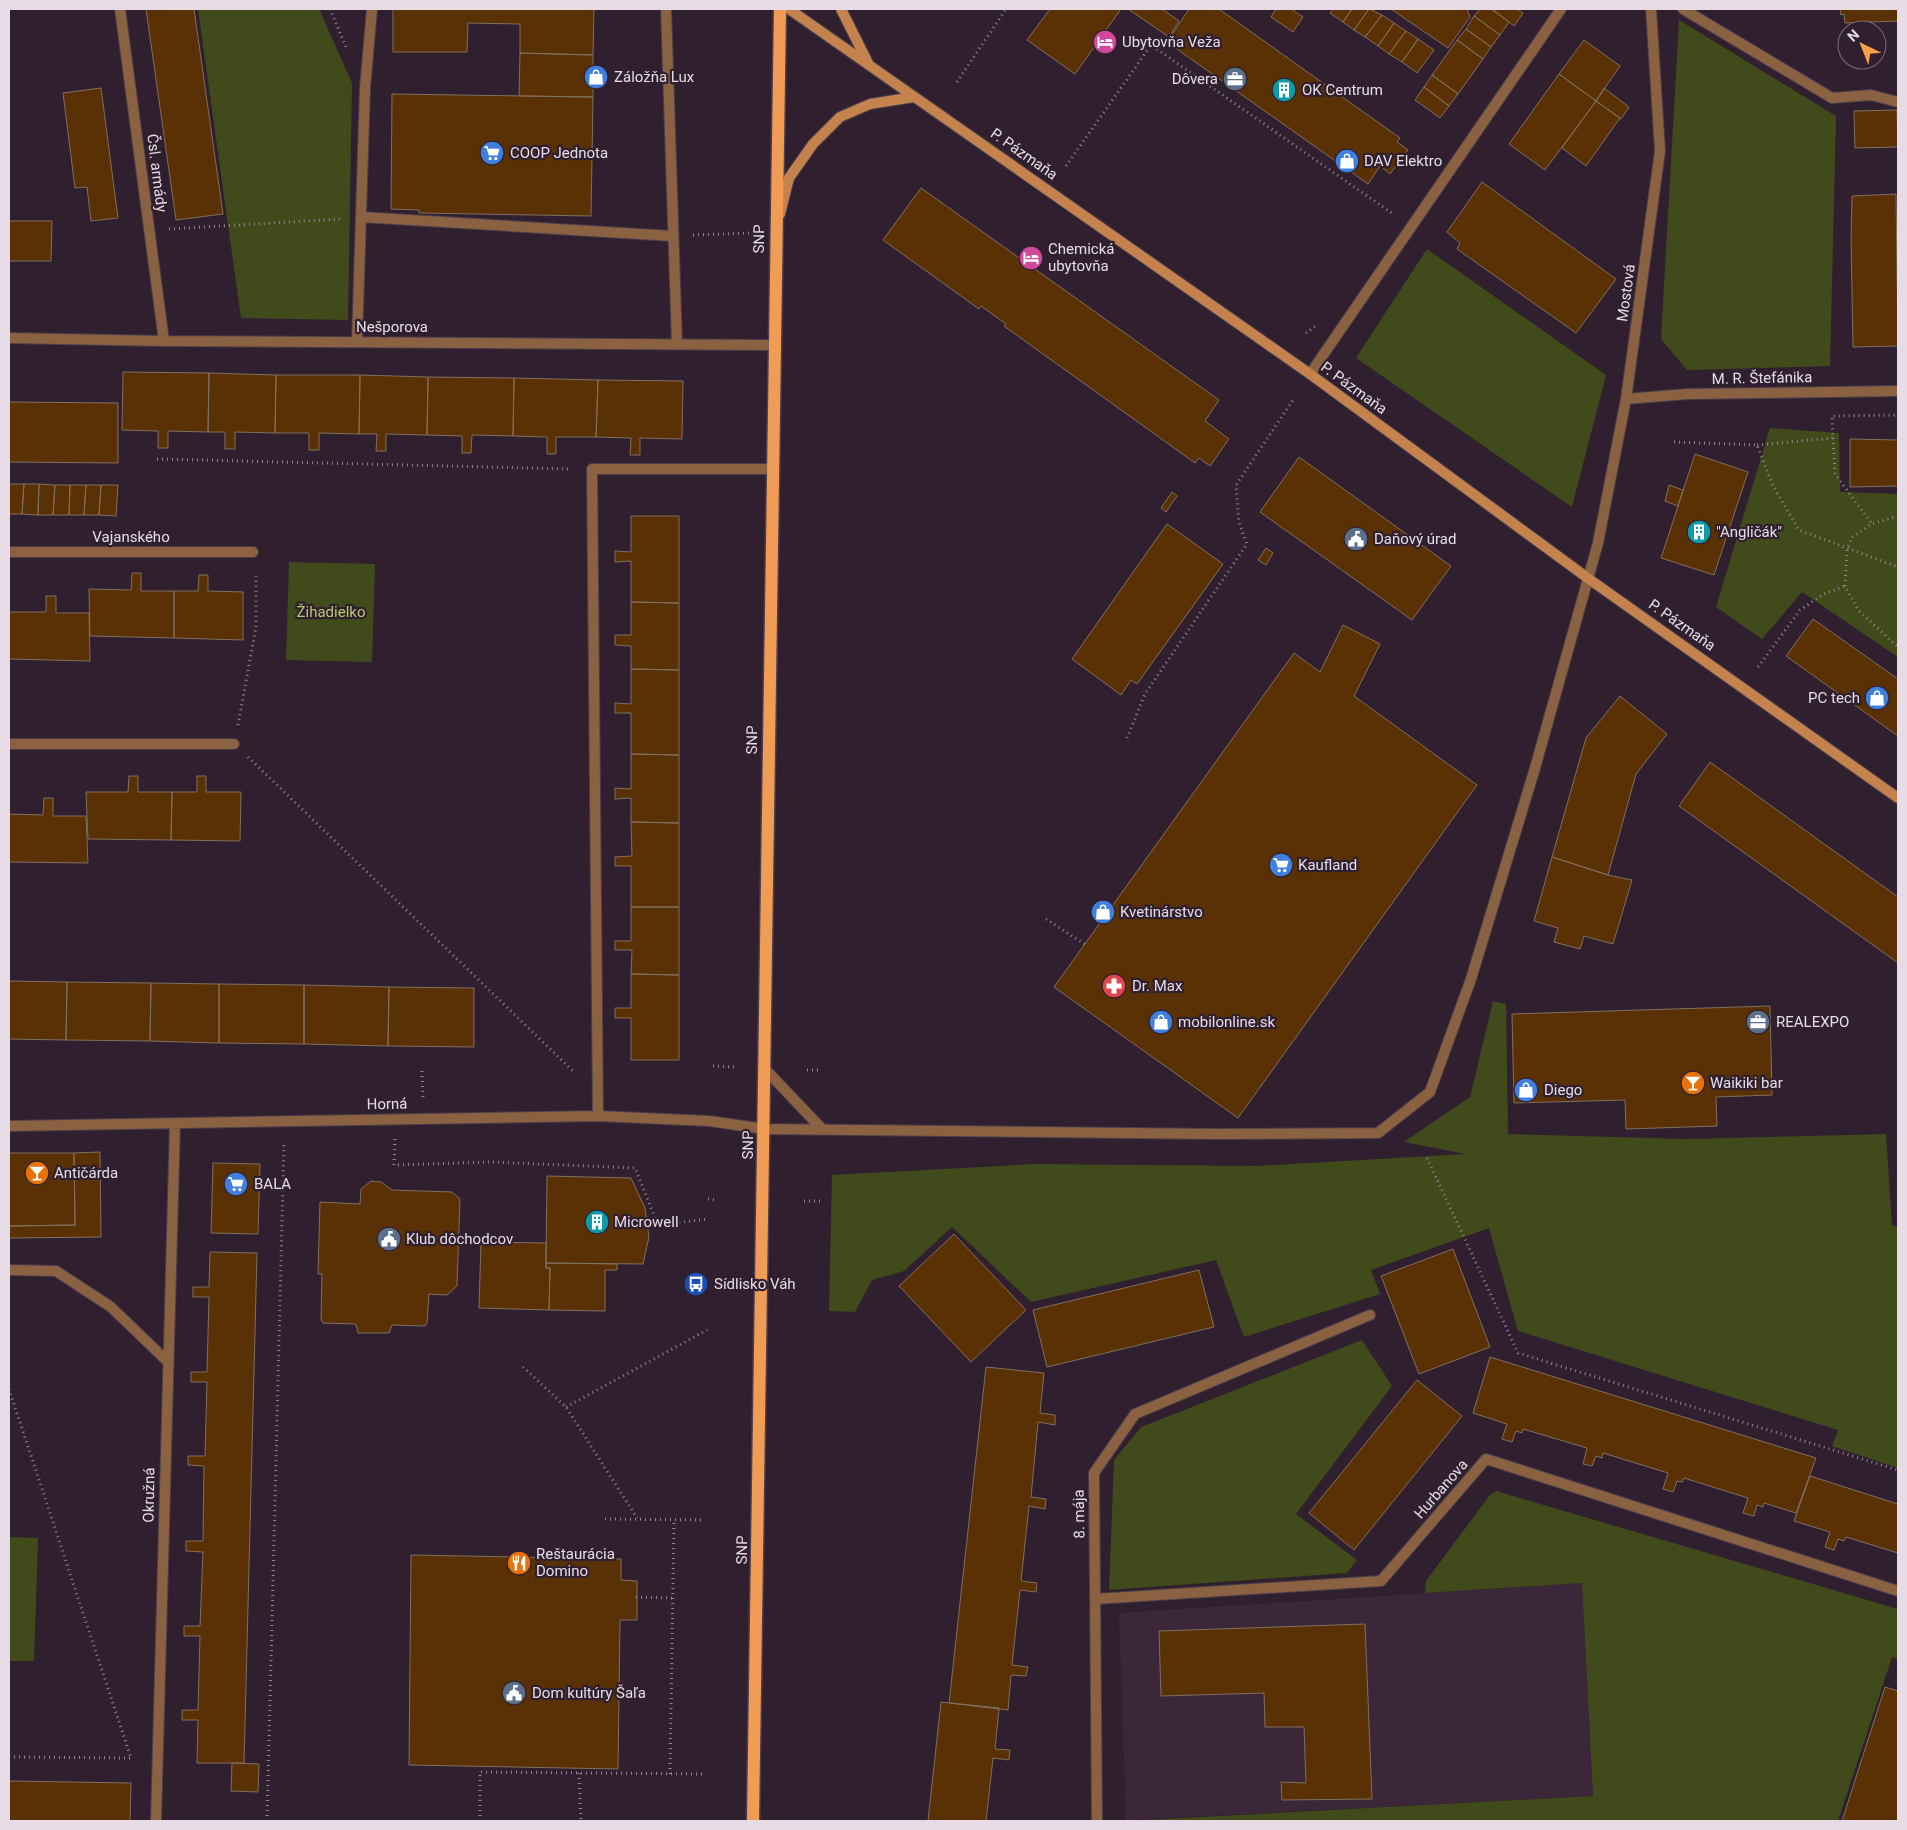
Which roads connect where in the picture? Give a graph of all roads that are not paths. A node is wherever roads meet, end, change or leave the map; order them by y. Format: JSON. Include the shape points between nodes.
{"nodes":[{"id":1,"x":120,"y":9,"type":"edge"},
{"id":2,"x":372,"y":9,"type":"edge"},
{"id":3,"x":666,"y":9,"type":"edge"},
{"id":4,"x":780,"y":9,"type":"edge"},
{"id":5,"x":789,"y":9,"type":"edge"},
{"id":6,"x":841,"y":9,"type":"edge"},
{"id":7,"x":1561,"y":9,"type":"edge"},
{"id":8,"x":1651,"y":9,"type":"edge"},
{"id":9,"x":1683,"y":9,"type":"edge"},
{"id":10,"x":870,"y":66,"type":"junction"},
{"id":11,"x":914,"y":97,"type":"junction"},
{"id":12,"x":1898,"y":102,"type":"edge"},
{"id":13,"x":360,"y":218,"type":"junction"},
{"id":14,"x":775,"y":233,"type":"junction"},
{"id":15,"x":672,"y":236,"type":"junction"},
{"id":16,"x":9,"y":338,"type":"edge"},
{"id":17,"x":164,"y":341,"type":"junction"},
{"id":18,"x":357,"y":342,"type":"junction"},
{"id":19,"x":677,"y":344,"type":"junction"},
{"id":20,"x":774,"y":345,"type":"junction"},
{"id":21,"x":1310,"y":374,"type":"junction"},
{"id":22,"x":1898,"y":391,"type":"edge"},
{"id":23,"x":1626,"y":398,"type":"junction"},
{"id":24,"x":772,"y":469,"type":"junction"},
{"id":25,"x":9,"y":552,"type":"edge"},
{"id":26,"x":253,"y":552,"type":"road end"},
{"id":27,"x":1589,"y":579,"type":"junction"},
{"id":28,"x":9,"y":744,"type":"edge"},
{"id":29,"x":234,"y":744,"type":"road end"},
{"id":30,"x":1898,"y":798,"type":"edge"},
{"id":31,"x":764,"y":1068,"type":"junction"},
{"id":32,"x":598,"y":1116,"type":"junction"},
{"id":33,"x":175,"y":1123,"type":"junction"},
{"id":34,"x":9,"y":1126,"type":"edge"},
{"id":35,"x":765,"y":1128,"type":"junction"},
{"id":36,"x":822,"y":1129,"type":"junction"},
{"id":37,"x":9,"y":1270,"type":"edge"},
{"id":38,"x":1370,"y":1315,"type":"dead end"},
{"id":39,"x":168,"y":1361,"type":"junction"},
{"id":40,"x":1898,"y":1591,"type":"edge"},
{"id":41,"x":1095,"y":1599,"type":"junction"},
{"id":42,"x":156,"y":1821,"type":"edge"},
{"id":43,"x":753,"y":1821,"type":"edge"},
{"id":44,"x":1097,"y":1821,"type":"edge"}],
"edges":[{"from":1,"to":17,"type":"street","name":"Čsl. armády"},
{"from":2,"to":13,"type":"street","via":[[364,88]]},
{"from":3,"to":15,"type":"street"},
{"from":4,"to":14,"type":"main road","name":"SNP"},
{"from":5,"to":10,"type":"main road","name":"P. Pázmaňa"},
{"from":6,"to":10,"type":"main road"},
{"from":7,"to":21,"type":"street"},
{"from":8,"to":23,"type":"street","name":"Mostová","via":[[1660,151]]},
{"from":9,"to":12,"type":"street","via":[[1832,98],[1871,95]]},
{"from":10,"to":11,"type":"main road","name":"P. Pázmaňa"},
{"from":11,"to":14,"type":"main road","via":[[870,104],[840,117],[826,130],[789,178]]},
{"from":11,"to":21,"type":"main road","name":"P. Pázmaňa"},
{"from":13,"to":15,"type":"street"},
{"from":13,"to":18,"type":"street"},
{"from":14,"to":20,"type":"main road","name":"SNP"},
{"from":15,"to":19,"type":"street"},
{"from":16,"to":17,"type":"street","name":"Nešporova"},
{"from":17,"to":18,"type":"street","name":"Nešporova"},
{"from":18,"to":19,"type":"street","name":"Nešporova"},
{"from":19,"to":20,"type":"street","name":"Nešporova"},
{"from":20,"to":24,"type":"main road","name":"SNP"},
{"from":21,"to":27,"type":"main road","name":"P. Pázmaňa"},
{"from":22,"to":23,"type":"street","name":"M. R. Štefánika"},
{"from":23,"to":27,"type":"street","name":"Mostová"},
{"from":24,"to":31,"type":"main road","name":"SNP"},
{"from":24,"to":32,"type":"street","via":[[592,469]]},
{"from":25,"to":26,"type":"street","name":"Vajanského"},
{"from":27,"to":30,"type":"main road","name":"P. Pázmaňa"},
{"from":27,"to":36,"type":"street","name":"Mostová","via":[[1473,970],[1430,1092],[1378,1133]]},
{"from":28,"to":29,"type":"street"},
{"from":31,"to":35,"type":"main road","name":"SNP"},
{"from":31,"to":36,"type":"street"},
{"from":32,"to":33,"type":"street","name":"Horná"},
{"from":32,"to":35,"type":"street","name":"Horná","via":[[709,1121]]},
{"from":33,"to":34,"type":"street","name":"Horná"},
{"from":33,"to":39,"type":"street","name":"Okružná"},
{"from":35,"to":36,"type":"street","name":"Horná"},
{"from":35,"to":43,"type":"main road","name":"SNP"},
{"from":37,"to":39,"type":"street","via":[[56,1271],[111,1307]]},
{"from":38,"to":41,"type":"street","name":"8. mája","via":[[1135,1414],[1094,1473]]},
{"from":39,"to":42,"type":"street","name":"Okružná"},
{"from":40,"to":41,"type":"street","name":"Hurbanova","via":[[1486,1459],[1381,1582]]},
{"from":41,"to":44,"type":"street","name":"8. mája"}]}
